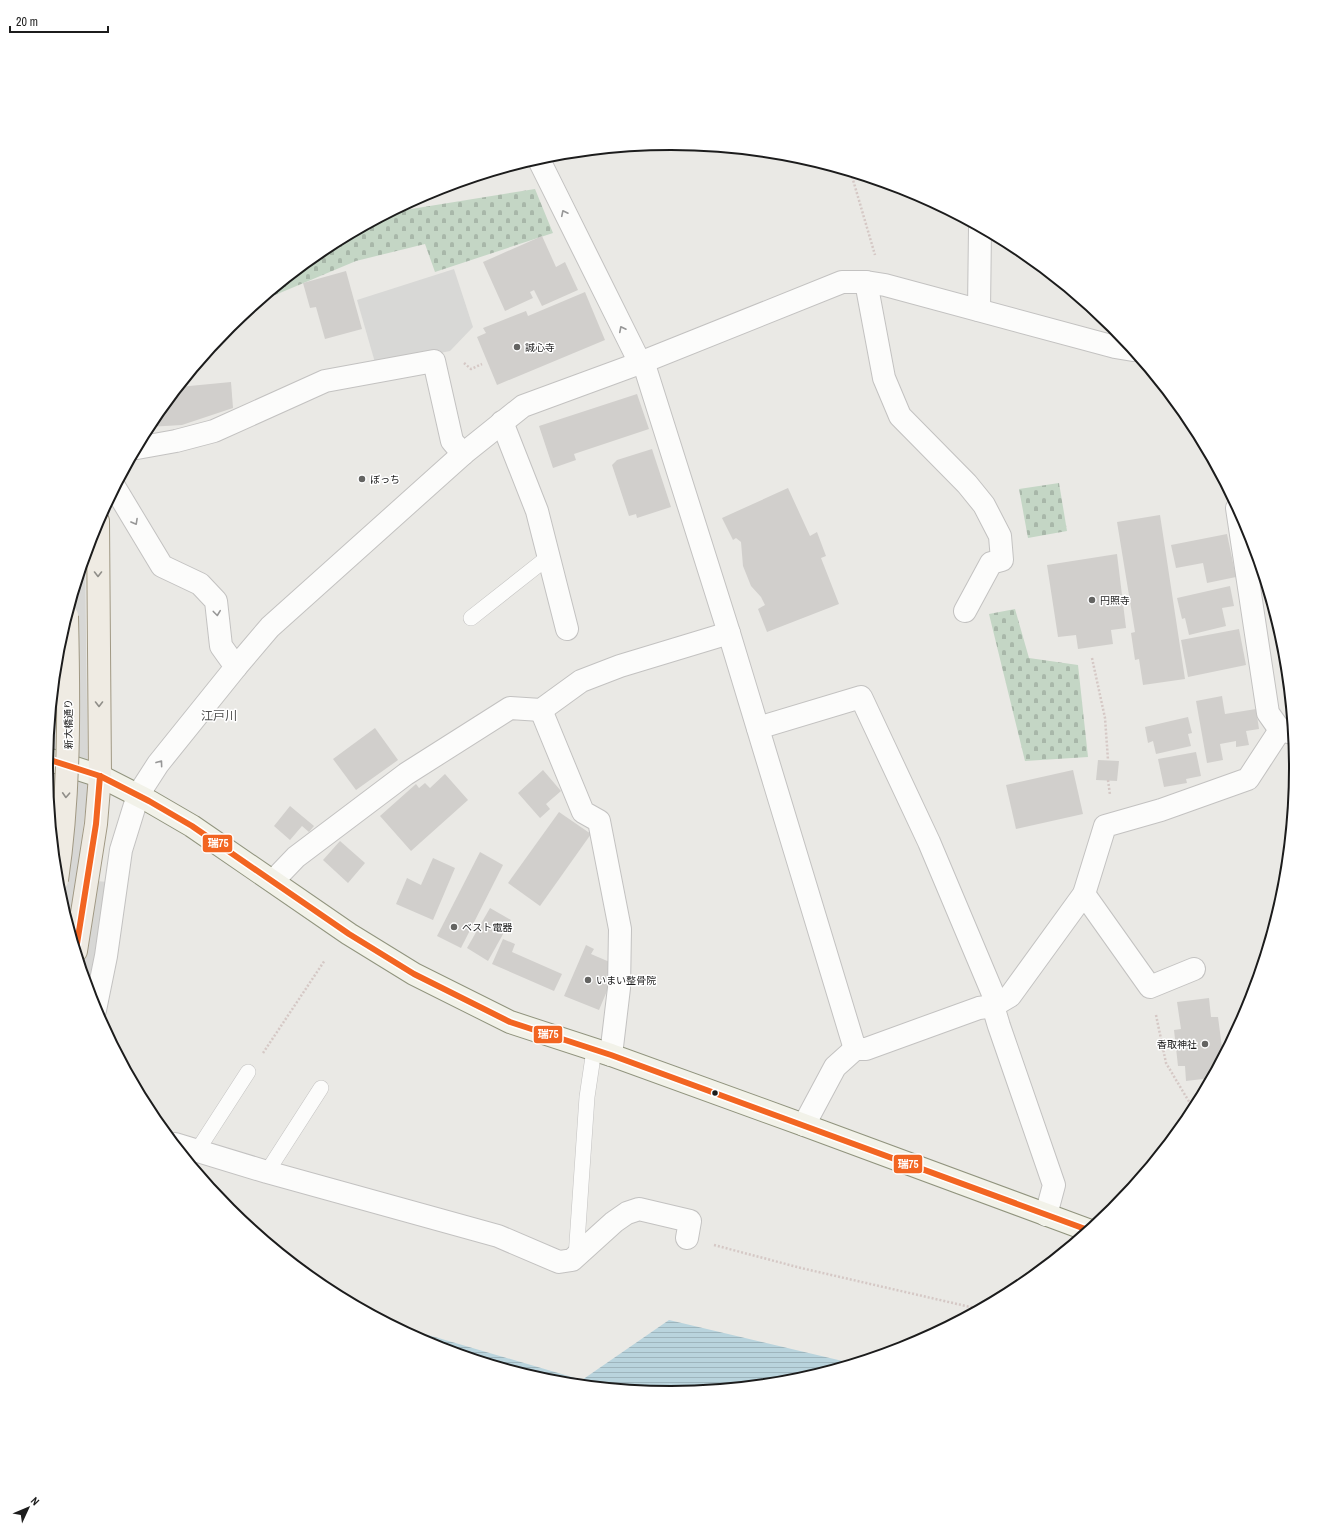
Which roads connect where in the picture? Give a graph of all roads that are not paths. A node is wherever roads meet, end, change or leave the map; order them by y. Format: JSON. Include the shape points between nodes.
{"nodes":[{"id":1,"x":541,"y":164,"type":"edge"},
{"id":2,"x":980,"y":233,"type":"edge"},
{"id":3,"x":875,"y":284,"type":"junction"},
{"id":4,"x":980,"y":310,"type":"junction"},
{"id":5,"x":1124,"y":349,"type":"edge"},
{"id":6,"x":641,"y":362,"type":"junction"},
{"id":7,"x":502,"y":422,"type":"junction"},
{"id":8,"x":144,"y":447,"type":"edge"},
{"id":9,"x":463,"y":454,"type":"junction"},
{"id":10,"x":118,"y":492,"type":"edge"},
{"id":11,"x":1240,"y":528,"type":"edge"},
{"id":12,"x":98,"y":537,"type":"edge"},
{"id":13,"x":547,"y":558,"type":"junction"},
{"id":14,"x":965,"y":611,"type":"dead end"},
{"id":15,"x":471,"y":618,"type":"dead end"},
{"id":16,"x":567,"y":629,"type":"dead end"},
{"id":17,"x":729,"y":633,"type":"junction"},
{"id":18,"x":67,"y":638,"type":"edge"},
{"id":19,"x":236,"y":667,"type":"junction"},
{"id":20,"x":541,"y":710,"type":"junction"},
{"id":21,"x":758,"y":728,"type":"junction"},
{"id":22,"x":1286,"y":732,"type":"edge"},
{"id":23,"x":53,"y":760,"type":"edge"},
{"id":24,"x":100,"y":776,"type":"junction"},
{"id":25,"x":138,"y":795,"type":"junction"},
{"id":26,"x":60,"y":859,"type":"edge"},
{"id":27,"x":273,"y":881,"type":"junction"},
{"id":28,"x":1084,"y":894,"type":"junction"},
{"id":29,"x":78,"y":940,"type":"edge"},
{"id":30,"x":1194,"y":969,"type":"dead end"},
{"id":31,"x":98,"y":998,"type":"edge"},
{"id":32,"x":993,"y":1006,"type":"junction"},
{"id":33,"x":856,"y":1049,"type":"junction"},
{"id":34,"x":602,"y":1053,"type":"junction"},
{"id":35,"x":248,"y":1072,"type":"road end"},
{"id":36,"x":321,"y":1088,"type":"dead end"},
{"id":37,"x":804,"y":1125,"type":"junction"},
{"id":38,"x":183,"y":1147,"type":"edge"},
{"id":39,"x":197,"y":1151,"type":"junction"},
{"id":40,"x":267,"y":1172,"type":"junction"},
{"id":41,"x":1046,"y":1215,"type":"junction"},
{"id":42,"x":1083,"y":1228,"type":"edge"},
{"id":43,"x":687,"y":1238,"type":"road end"},
{"id":44,"x":576,"y":1257,"type":"junction"}],
"edges":[{"from":6,"to":1,"type":"street","one_way":true,"via":[[576,238]]},
{"from":2,"to":4,"type":"street"},
{"from":3,"to":4,"type":"street"},
{"from":3,"to":6,"type":"street","via":[[842,282]]},
{"from":3,"to":14,"type":"street","via":[[884,378],[900,416],[967,484],[984,505],[1000,536],[1002,560],[990,563]]},
{"from":4,"to":5,"type":"street"},
{"from":6,"to":7,"type":"street","via":[[523,406]]},
{"from":6,"to":17,"type":"street"},
{"from":7,"to":9,"type":"street"},
{"from":7,"to":13,"type":"street","via":[[537,511]]},
{"from":8,"to":9,"type":"street","via":[[214,431],[325,381],[434,361],[452,441]]},
{"from":9,"to":19,"type":"street","via":[[270,627]]},
{"from":10,"to":19,"type":"street","one_way":true,"via":[[162,566],[200,584],[216,600],[222,646]]},
{"from":11,"to":22,"type":"street","via":[[1268,713]]},
{"from":12,"to":24,"type":"main road","one_way":true},
{"from":13,"to":15,"type":"lane"},
{"from":13,"to":16,"type":"street"},
{"from":17,"to":20,"type":"street","via":[[620,666],[581,681]]},
{"from":17,"to":21,"type":"street"},
{"from":18,"to":26,"type":"main road","name":"新大橋通り","one_way":true,"bridge":true,"via":[[68,764]]},
{"from":25,"to":19,"type":"street","one_way":true,"via":[[158,764]]},
{"from":20,"to":27,"type":"street","via":[[510,708],[406,774],[296,857]]},
{"from":20,"to":34,"type":"street","via":[[583,812],[599,821],[620,929],[619,988]]},
{"from":21,"to":32,"type":"street","via":[[861,697],[929,842],[993,994]]},
{"from":21,"to":33,"type":"street"},
{"from":22,"to":28,"type":"street","via":[[1248,779],[1161,810],[1105,826]]},
{"from":23,"to":24,"type":"main road"},
{"from":24,"to":25,"type":"main road"},
{"from":24,"to":29,"type":"main road","via":[[96,824]]},
{"from":25,"to":27,"type":"main road","via":[[192,826]]},
{"from":25,"to":31,"type":"street","via":[[121,850]]},
{"from":27,"to":34,"type":"main road","via":[[349,934],[414,974],[510,1022]]},
{"from":28,"to":30,"type":"street","via":[[1150,987]]},
{"from":28,"to":32,"type":"street","via":[[1010,996]]},
{"from":32,"to":33,"type":"street","via":[[979,1008],[866,1049]]},
{"from":32,"to":41,"type":"street","via":[[1054,1185]]},
{"from":33,"to":37,"type":"street","via":[[835,1067]]},
{"from":34,"to":37,"type":"main road"},
{"from":34,"to":44,"type":"lane","via":[[587,1097]]},
{"from":35,"to":39,"type":"lane"},
{"from":36,"to":40,"type":"lane"},
{"from":37,"to":41,"type":"main road"},
{"from":38,"to":39,"type":"street"},
{"from":39,"to":40,"type":"street"},
{"from":40,"to":44,"type":"street","via":[[498,1236],[559,1262]]},
{"from":41,"to":42,"type":"main road"},
{"from":43,"to":44,"type":"street","via":[[690,1221],[639,1209],[614,1222]]}]}
